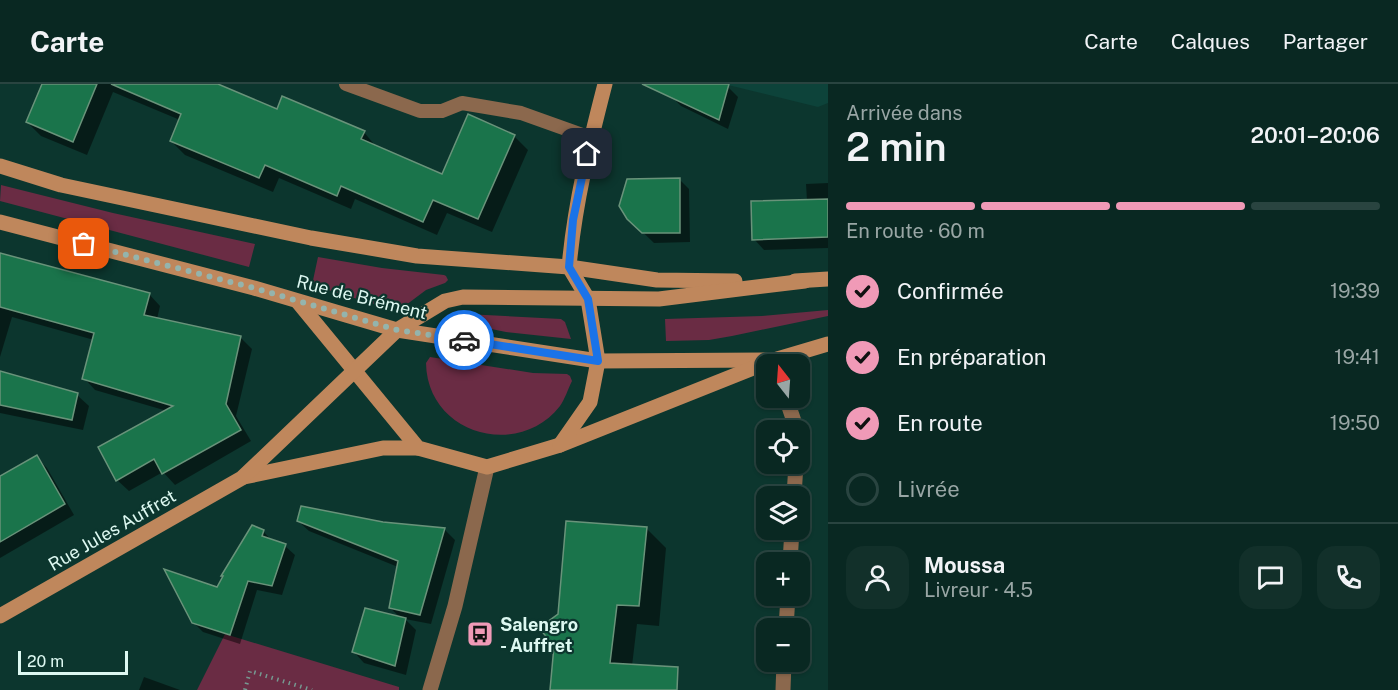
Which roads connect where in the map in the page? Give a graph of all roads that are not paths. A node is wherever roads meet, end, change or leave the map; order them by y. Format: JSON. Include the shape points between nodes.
{"nodes":[{"id":1,"x":346,"y":84,"type":"edge"},
{"id":2,"x":605,"y":84,"type":"edge"},
{"id":3,"x":591,"y":138,"type":"junction"},
{"id":4,"x":0,"y":166,"type":"edge"},
{"id":5,"x":0,"y":222,"type":"edge"},
{"id":6,"x":569,"y":267,"type":"junction"},
{"id":7,"x":828,"y":279,"type":"edge"},
{"id":8,"x":805,"y":281,"type":"junction"},
{"id":9,"x":588,"y":299,"type":"junction"},
{"id":10,"x":298,"y":302,"type":"junction"},
{"id":11,"x":397,"y":330,"type":"junction"},
{"id":12,"x":828,"y":344,"type":"edge"},
{"id":13,"x":799,"y":354,"type":"edge"},
{"id":14,"x":598,"y":361,"type":"junction"},
{"id":15,"x":756,"y":362,"type":"edge"},
{"id":16,"x":756,"y":369,"type":"edge"},
{"id":17,"x":353,"y":370,"type":"junction"},
{"id":18,"x":560,"y":445,"type":"junction"},
{"id":19,"x":418,"y":448,"type":"junction"},
{"id":20,"x":487,"y":467,"type":"junction"},
{"id":21,"x":242,"y":478,"type":"junction"},
{"id":22,"x":0,"y":616,"type":"edge"},
{"id":23,"x":784,"y":672,"type":"edge"},
{"id":24,"x":430,"y":690,"type":"edge"},
{"id":25,"x":783,"y":690,"type":"edge"}],
"edges":[{"from":1,"to":3,"type":"lane","via":[[420,111],[442,111],[462,103],[521,113]]},
{"from":2,"to":3,"type":"main road"},
{"from":3,"to":6,"type":"main road","via":[[573,220]]},
{"from":4,"to":6,"type":"main road","via":[[61,185],[311,238],[417,256]]},
{"from":5,"to":10,"type":"main road","name":"Rue de Brément"},
{"from":6,"to":8,"type":"main road","via":[[657,280]]},
{"from":6,"to":9,"type":"main road"},
{"from":7,"to":8,"type":"main road"},
{"from":8,"to":9,"type":"main road","name":"Rue Jules Auffret","via":[[659,299]]},
{"from":9,"to":11,"type":"main road","name":"Rue Jules Auffret","via":[[463,297],[445,301]]},
{"from":9,"to":14,"type":"main road"},
{"from":10,"to":11,"type":"main road","name":"Rue de Brément"},
{"from":10,"to":17,"type":"main road"},
{"from":11,"to":14,"type":"main road","name":"Rue de Brément"},
{"from":11,"to":17,"type":"main road","name":"Rue Jules Auffret"},
{"from":12,"to":13,"type":"main road","name":"Rue de Brément"},
{"from":14,"to":15,"type":"main road","name":"Rue de Brément"},
{"from":14,"to":18,"type":"main road","via":[[590,402]]},
{"from":16,"to":18,"type":"main road"},
{"from":17,"to":19,"type":"main road"},
{"from":17,"to":21,"type":"main road","name":"Rue Jules Auffret"},
{"from":18,"to":20,"type":"main road"},
{"from":19,"to":20,"type":"main road","name":"Rue Jules Auffret"},
{"from":19,"to":21,"type":"main road","name":"Rue Jules Auffret","via":[[383,448]]},
{"from":20,"to":24,"type":"street","via":[[455,606]]},
{"from":21,"to":22,"type":"main road","name":"Rue Jules Auffret"},
{"from":23,"to":25,"type":"street"}]}
